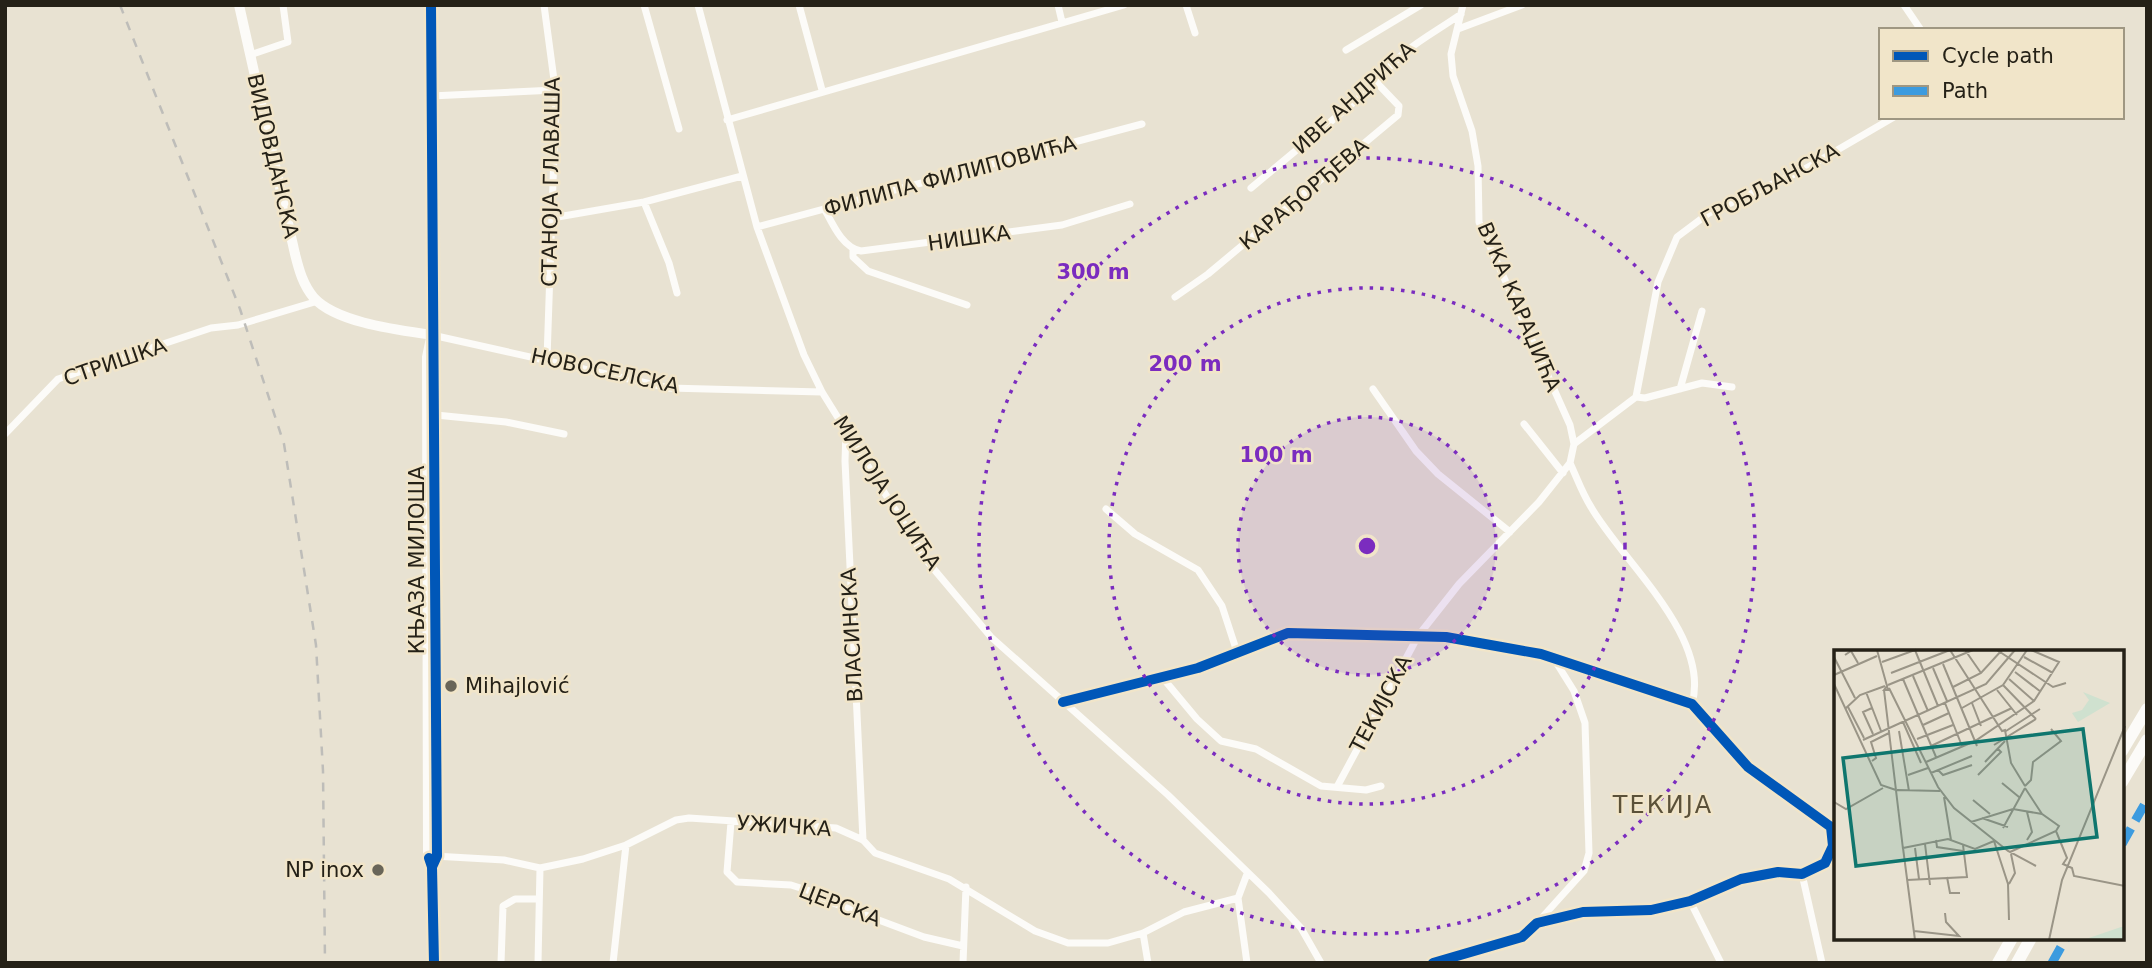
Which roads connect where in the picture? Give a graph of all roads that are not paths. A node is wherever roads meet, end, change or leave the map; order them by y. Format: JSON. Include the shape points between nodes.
{"nodes":[{"id":1,"x":239,"y":5,"type":"edge"},
{"id":2,"x":283,"y":5,"type":"edge"},
{"id":3,"x":431,"y":5,"type":"edge"},
{"id":4,"x":544,"y":5,"type":"edge"},
{"id":5,"x":644,"y":5,"type":"edge"},
{"id":6,"x":698,"y":5,"type":"edge"},
{"id":7,"x":799,"y":5,"type":"edge"},
{"id":8,"x":1058,"y":5,"type":"edge"},
{"id":9,"x":1124,"y":5,"type":"edge"},
{"id":10,"x":1186,"y":5,"type":"edge"},
{"id":11,"x":1421,"y":5,"type":"edge"},
{"id":12,"x":1463,"y":5,"type":"edge"},
{"id":13,"x":1522,"y":5,"type":"edge"},
{"id":14,"x":1904,"y":5,"type":"edge"},
{"id":15,"x":1461,"y":14,"type":"junction"},
{"id":16,"x":1062,"y":22,"type":"junction"},
{"id":17,"x":1920,"y":28,"type":"edge"},
{"id":18,"x":1458,"y":29,"type":"junction"},
{"id":19,"x":1195,"y":33,"type":"dead end"},
{"id":20,"x":1346,"y":50,"type":"dead end"},
{"id":21,"x":250,"y":55,"type":"junction"},
{"id":22,"x":1377,"y":83,"type":"junction"},
{"id":23,"x":555,"y":90,"type":"junction"},
{"id":24,"x":822,"y":90,"type":"junction"},
{"id":25,"x":431,"y":96,"type":"junction"},
{"id":26,"x":1891,"y":119,"type":"edge"},
{"id":27,"x":727,"y":120,"type":"junction"},
{"id":28,"x":1143,"y":124,"type":"dead end"},
{"id":29,"x":679,"y":129,"type":"dead end"},
{"id":30,"x":742,"y":176,"type":"junction"},
{"id":31,"x":1251,"y":188,"type":"dead end"},
{"id":32,"x":644,"y":202,"type":"junction"},
{"id":33,"x":1130,"y":204,"type":"dead end"},
{"id":34,"x":825,"y":211,"type":"junction"},
{"id":35,"x":552,"y":218,"type":"junction"},
{"id":36,"x":757,"y":227,"type":"junction"},
{"id":37,"x":853,"y":250,"type":"junction"},
{"id":38,"x":677,"y":293,"type":"dead end"},
{"id":39,"x":1175,"y":297,"type":"dead end"},
{"id":40,"x":318,"y":301,"type":"junction"},
{"id":41,"x":967,"y":305,"type":"dead end"},
{"id":42,"x":1702,"y":311,"type":"dead end"},
{"id":43,"x":432,"y":335,"type":"junction"},
{"id":44,"x":547,"y":359,"type":"junction"},
{"id":45,"x":1732,"y":387,"type":"dead end"},
{"id":46,"x":1373,"y":389,"type":"dead end"},
{"id":47,"x":1680,"y":389,"type":"junction"},
{"id":48,"x":822,"y":392,"type":"junction"},
{"id":49,"x":1636,"y":397,"type":"junction"},
{"id":50,"x":436,"y":415,"type":"junction"},
{"id":51,"x":1524,"y":424,"type":"dead end"},
{"id":52,"x":846,"y":429,"type":"junction"},
{"id":53,"x":5,"y":434,"type":"edge"},
{"id":54,"x":564,"y":435,"type":"dead end"},
{"id":55,"x":1574,"y":444,"type":"junction"},
{"id":56,"x":1570,"y":463,"type":"junction"},
{"id":57,"x":1563,"y":473,"type":"junction"},
{"id":58,"x":1106,"y":509,"type":"dead end"},
{"id":59,"x":1510,"y":532,"type":"junction"},
{"id":60,"x":1418,"y":636,"type":"junction"},
{"id":61,"x":1237,"y":652,"type":"junction"},
{"id":62,"x":1553,"y":659,"type":"junction"},
{"id":63,"x":1162,"y":677,"type":"junction"},
{"id":64,"x":1063,"y":702,"type":"junction"},
{"id":65,"x":1692,"y":704,"type":"junction"},
{"id":66,"x":2147,"y":709,"type":"edge"},
{"id":67,"x":2147,"y":740,"type":"edge"},
{"id":68,"x":2124,"y":748,"type":"edge"},
{"id":69,"x":2124,"y":779,"type":"edge"},
{"id":70,"x":432,"y":785,"type":"junction"},
{"id":71,"x":1338,"y":785,"type":"junction"},
{"id":72,"x":1381,"y":786,"type":"dead end"},
{"id":73,"x":731,"y":822,"type":"junction"},
{"id":74,"x":863,"y":840,"type":"junction"},
{"id":75,"x":626,"y":845,"type":"junction"},
{"id":76,"x":433,"y":856,"type":"junction"},
{"id":77,"x":540,"y":868,"type":"junction"},
{"id":78,"x":1247,"y":874,"type":"junction"},
{"id":79,"x":1802,"y":874,"type":"junction"},
{"id":80,"x":965,"y":887,"type":"junction"},
{"id":81,"x":1238,"y":898,"type":"junction"},
{"id":82,"x":538,"y":899,"type":"junction"},
{"id":83,"x":1690,"y":901,"type":"junction"},
{"id":84,"x":1537,"y":923,"type":"junction"},
{"id":85,"x":1143,"y":933,"type":"junction"},
{"id":86,"x":2011,"y":940,"type":"edge"},
{"id":87,"x":2030,"y":940,"type":"edge"},
{"id":88,"x":963,"y":946,"type":"junction"},
{"id":89,"x":435,"y":963,"type":"edge"},
{"id":90,"x":501,"y":963,"type":"edge"},
{"id":91,"x":538,"y":963,"type":"edge"},
{"id":92,"x":613,"y":963,"type":"edge"},
{"id":93,"x":963,"y":963,"type":"edge"},
{"id":94,"x":1149,"y":963,"type":"edge"},
{"id":95,"x":1247,"y":963,"type":"edge"},
{"id":96,"x":1321,"y":963,"type":"edge"},
{"id":97,"x":1433,"y":963,"type":"edge"},
{"id":98,"x":1721,"y":963,"type":"edge"},
{"id":99,"x":1822,"y":963,"type":"edge"},
{"id":100,"x":1998,"y":963,"type":"edge"},
{"id":101,"x":2017,"y":963,"type":"edge"}],
"edges":[{"from":1,"to":21,"type":"main road","name":"ВИДОВДАНСКА"},
{"from":2,"to":21,"type":"street","via":[[288,42]]},
{"from":3,"to":25,"type":"main road","name":"КЊАЗА МИЛОША"},
{"from":4,"to":23,"type":"street","name":"СТАНОЈА ГЛАВАША"},
{"from":5,"to":29,"type":"street"},
{"from":6,"to":27,"type":"street","name":"МИЛОЈА ЈОЦИЋА"},
{"from":7,"to":24,"type":"street"},
{"from":8,"to":16,"type":"street"},
{"from":9,"to":16,"type":"street"},
{"from":10,"to":19,"type":"street"},
{"from":11,"to":20,"type":"street"},
{"from":12,"to":15,"type":"street","name":"ВУКА КАРАЏИЋА"},
{"from":13,"to":18,"type":"street"},
{"from":14,"to":17,"type":"street"},
{"from":15,"to":18,"type":"street","name":"ВУКА КАРАЏИЋА"},
{"from":15,"to":22,"type":"street","name":"ИВЕ АНДРИЋА","via":[[1413,43]]},
{"from":16,"to":24,"type":"street"},
{"from":18,"to":55,"type":"street","name":"ВУКА КАРАЏИЋА","via":[[1451,54],[1453,76],[1472,131],[1479,222],[1570,425]]},
{"from":21,"to":40,"type":"main road","name":"ВИДОВДАНСКА","via":[[297,261],[307,289]]},
{"from":22,"to":31,"type":"street","name":"ИВЕ АНДРИЋА"},
{"from":22,"to":39,"type":"street","name":"КАРАЂОРЂЕВА","via":[[1399,106],[1398,115]]},
{"from":23,"to":25,"type":"street"},
{"from":23,"to":35,"type":"street","name":"СТАНОЈА ГЛАВАША"},
{"from":24,"to":27,"type":"street"},
{"from":25,"to":43,"type":"main road","name":"КЊАЗА МИЛОША"},
{"from":26,"to":49,"type":"street","name":"ГРОБЉАНСКА","via":[[1803,170],[1709,213],[1677,237],[1658,282]]},
{"from":27,"to":30,"type":"street","name":"МИЛОЈА ЈОЦИЋА"},
{"from":28,"to":34,"type":"street","name":"ФИЛИПА ФИЛИПОВИЋА"},
{"from":30,"to":32,"type":"street"},
{"from":30,"to":36,"type":"street","name":"МИЛОЈА ЈОЦИЋА"},
{"from":32,"to":35,"type":"street"},
{"from":32,"to":38,"type":"street"},
{"from":33,"to":37,"type":"street","name":"НИШКА","via":[[1062,225]]},
{"from":34,"to":36,"type":"street","name":"ФИЛИПА ФИЛИПОВИЋА"},
{"from":34,"to":37,"type":"street"},
{"from":35,"to":44,"type":"street","name":"СТАНОЈА ГЛАВАША"},
{"from":36,"to":48,"type":"street","name":"МИЛОЈА ЈОЦИЋА"},
{"from":37,"to":41,"type":"street","via":[[853,257],[868,271]]},
{"from":40,"to":43,"type":"main road","via":[[355,319]]},
{"from":40,"to":53,"type":"street","name":"СТРИШКА","via":[[211,328],[58,379]]},
{"from":42,"to":47,"type":"street"},
{"from":43,"to":44,"type":"street","name":"НОВОСЕЛСКА"},
{"from":43,"to":50,"type":"main road","name":"КЊАЗА МИЛОША"},
{"from":43,"to":70,"type":"main road","name":"КЊАЗА МИЛОША","via":[[427,357]]},
{"from":44,"to":48,"type":"street","name":"НОВОСЕЛСКА","via":[[669,388]]},
{"from":45,"to":47,"type":"street","via":[[1702,383]]},
{"from":46,"to":59,"type":"street","via":[[1416,451],[1438,474]]},
{"from":47,"to":49,"type":"street"},
{"from":48,"to":52,"type":"street","name":"МИЛОЈА ЈОЦИЋА"},
{"from":49,"to":55,"type":"street"},
{"from":50,"to":54,"type":"street","via":[[506,422]]},
{"from":50,"to":70,"type":"main road","name":"КЊАЗА МИЛОША"},
{"from":51,"to":57,"type":"street"},
{"from":52,"to":64,"type":"street","name":"МИЛОЈА ЈОЦИЋА","via":[[927,561],[991,637]]},
{"from":52,"to":74,"type":"street","name":"ВЛАСИНСКА"},
{"from":55,"to":56,"type":"street"},
{"from":56,"to":57,"type":"street","name":"ТЕКИЈСКА"},
{"from":56,"to":65,"type":"street","via":[[1591,508],[1668,612],[1696,677]]},
{"from":57,"to":59,"type":"street","name":"ТЕКИЈСКА"},
{"from":58,"to":61,"type":"street","via":[[1135,534],[1198,570],[1222,606]]},
{"from":59,"to":60,"type":"street","name":"ТЕКИЈСКА","via":[[1459,584]]},
{"from":60,"to":61,"type":"street","via":[[1288,633]]},
{"from":60,"to":62,"type":"street","via":[[1446,636]]},
{"from":60,"to":71,"type":"street","name":"ТЕКИЈСКА"},
{"from":61,"to":63,"type":"street"},
{"from":62,"to":65,"type":"street"},
{"from":62,"to":84,"type":"street","via":[[1574,691],[1584,723],[1589,853],[1584,871]]},
{"from":63,"to":64,"type":"street"},
{"from":63,"to":71,"type":"street","via":[[1221,741],[1256,749],[1321,786]]},
{"from":64,"to":78,"type":"street","name":"МИЛОЈА ЈОЦИЋА","via":[[1168,794]]},
{"from":65,"to":79,"type":"street","via":[[1748,767],[1831,827],[1833,846],[1825,863]]},
{"from":66,"to":68,"type":"highway"},
{"from":67,"to":69,"type":"highway"},
{"from":70,"to":76,"type":"main road"},
{"from":71,"to":72,"type":"street"},
{"from":73,"to":74,"type":"street","name":"УЖИЧКА","via":[[836,828]]},
{"from":73,"to":75,"type":"street","name":"УЖИЧКА","via":[[676,820]]},
{"from":73,"to":88,"type":"street","name":"ЦЕРСКА","via":[[727,872],[737,882],[791,886],[924,937]]},
{"from":74,"to":80,"type":"street","name":"УЖИЧКА","via":[[875,853]]},
{"from":75,"to":77,"type":"street","name":"УЖИЧКА"},
{"from":75,"to":92,"type":"street"},
{"from":76,"to":77,"type":"street","name":"УЖИЧКА","via":[[504,860]]},
{"from":76,"to":89,"type":"main road"},
{"from":77,"to":82,"type":"street"},
{"from":78,"to":81,"type":"street"},
{"from":78,"to":96,"type":"street","name":"МИЛОЈА ЈОЦИЋА","via":[[1301,928]]},
{"from":79,"to":83,"type":"street","via":[[1778,872],[1741,879]]},
{"from":79,"to":99,"type":"street"},
{"from":80,"to":85,"type":"street","name":"УЖИЧКА","via":[[1035,931],[1068,943],[1108,943]]},
{"from":80,"to":88,"type":"street"},
{"from":81,"to":85,"type":"street","name":"УЖИЧКА","via":[[1184,912]]},
{"from":81,"to":95,"type":"street"},
{"from":82,"to":90,"type":"street","via":[[515,899],[503,906]]},
{"from":82,"to":91,"type":"street"},
{"from":83,"to":84,"type":"street","via":[[1651,910],[1583,912]]},
{"from":83,"to":98,"type":"street"},
{"from":84,"to":97,"type":"street","via":[[1522,937]]},
{"from":85,"to":94,"type":"street"},
{"from":86,"to":100,"type":"highway"},
{"from":87,"to":101,"type":"highway"},
{"from":88,"to":93,"type":"street"}]}
